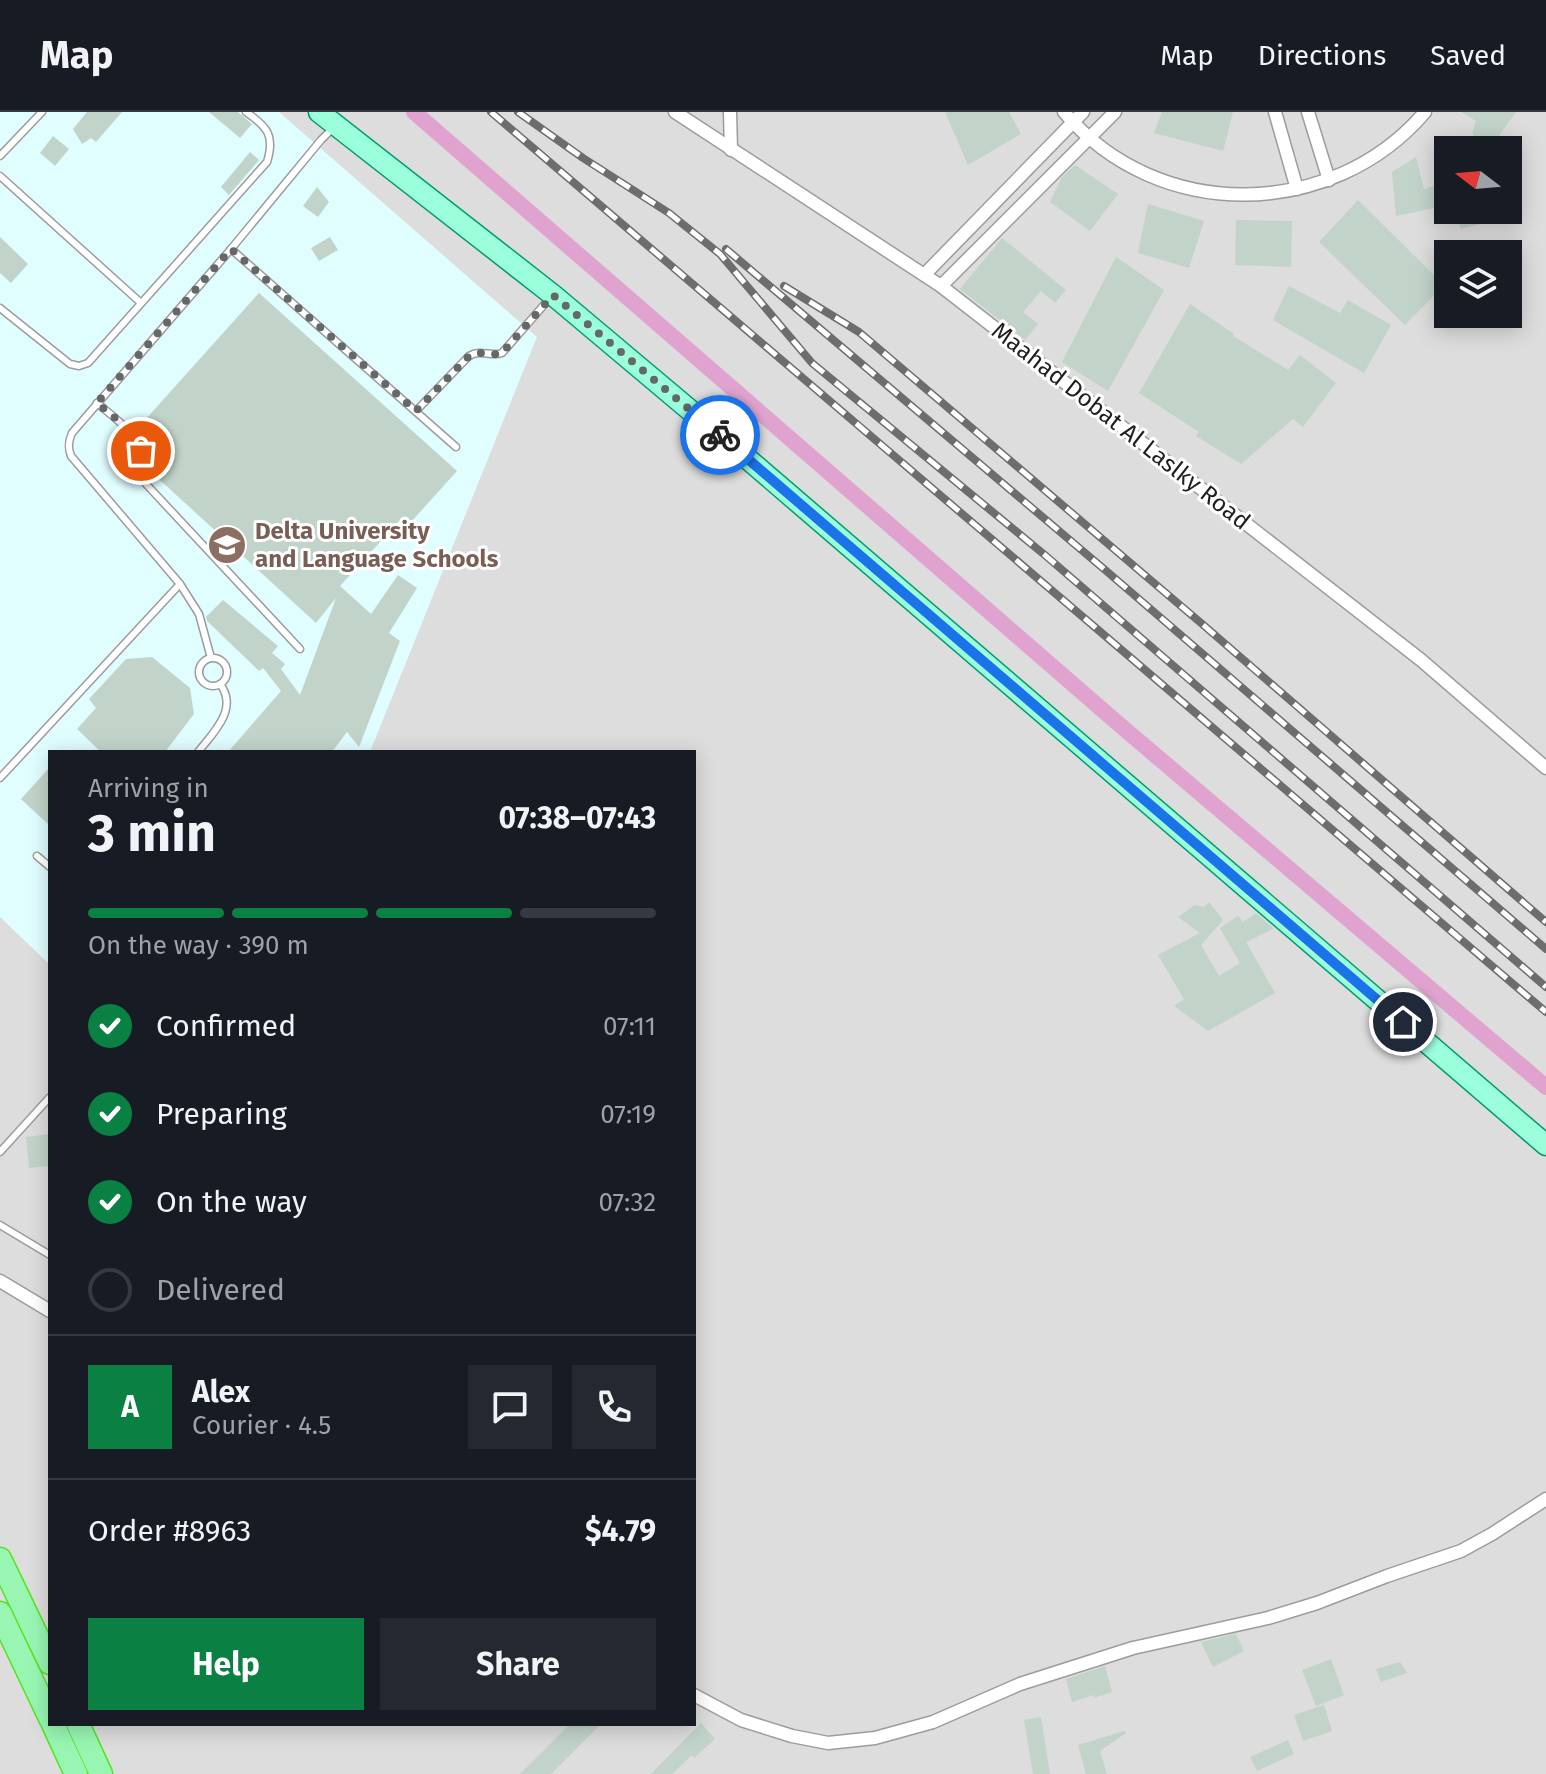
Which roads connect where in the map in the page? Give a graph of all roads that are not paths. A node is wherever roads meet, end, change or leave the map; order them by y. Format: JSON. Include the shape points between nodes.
{"nodes":[{"id":1,"x":42,"y":112,"type":"edge"},
{"id":2,"x":246,"y":112,"type":"edge"},
{"id":3,"x":319,"y":112,"type":"edge"},
{"id":4,"x":675,"y":112,"type":"edge"},
{"id":5,"x":698,"y":112,"type":"edge"},
{"id":6,"x":730,"y":112,"type":"edge"},
{"id":7,"x":1083,"y":112,"type":"edge"},
{"id":8,"x":1115,"y":112,"type":"edge"},
{"id":9,"x":1275,"y":112,"type":"edge"},
{"id":10,"x":1308,"y":112,"type":"edge"},
{"id":11,"x":1425,"y":112,"type":"edge"},
{"id":12,"x":1068,"y":117,"type":"edge"},
{"id":13,"x":336,"y":126,"type":"junction"},
{"id":14,"x":698,"y":128,"type":"junction"},
{"id":15,"x":1089,"y":138,"type":"junction"},
{"id":16,"x":14,"y":139,"type":"junction"},
{"id":17,"x":0,"y":142,"type":"edge"},
{"id":18,"x":731,"y":150,"type":"junction"},
{"id":19,"x":0,"y":156,"type":"edge"},
{"id":20,"x":0,"y":176,"type":"edge"},
{"id":21,"x":1329,"y":180,"type":"junction"},
{"id":22,"x":1297,"y":189,"type":"junction"},
{"id":23,"x":231,"y":249,"type":"junction"},
{"id":24,"x":925,"y":274,"type":"junction"},
{"id":25,"x":941,"y":286,"type":"junction"},
{"id":26,"x":553,"y":295,"type":"junction"},
{"id":27,"x":141,"y":303,"type":"junction"},
{"id":28,"x":0,"y":308,"type":"edge"},
{"id":29,"x":97,"y":403,"type":"junction"},
{"id":30,"x":416,"y":411,"type":"junction"},
{"id":31,"x":456,"y":447,"type":"dead end"},
{"id":32,"x":180,"y":584,"type":"junction"},
{"id":33,"x":300,"y":649,"type":"dead end"},
{"id":34,"x":211,"y":658,"type":"junction"},
{"id":35,"x":220,"y":684,"type":"junction"},
{"id":36,"x":200,"y":750,"type":"edge"},
{"id":37,"x":1546,"y":768,"type":"edge"},
{"id":38,"x":0,"y":778,"type":"edge"},
{"id":39,"x":37,"y":856,"type":"dead end"},
{"id":40,"x":48,"y":865,"type":"edge"},
{"id":41,"x":48,"y":1099,"type":"edge"},
{"id":42,"x":1546,"y":1145,"type":"edge"},
{"id":43,"x":0,"y":1152,"type":"edge"},
{"id":44,"x":0,"y":1225,"type":"edge"},
{"id":45,"x":48,"y":1254,"type":"edge"},
{"id":46,"x":0,"y":1281,"type":"edge"},
{"id":47,"x":48,"y":1310,"type":"edge"},
{"id":48,"x":1546,"y":1499,"type":"edge"},
{"id":49,"x":0,"y":1559,"type":"edge"},
{"id":50,"x":27,"y":1612,"type":"junction"},
{"id":51,"x":2,"y":1618,"type":"edge"},
{"id":52,"x":48,"y":1659,"type":"edge"},
{"id":53,"x":696,"y":1696,"type":"edge"},
{"id":54,"x":48,"y":1714,"type":"edge"},
{"id":55,"x":54,"y":1726,"type":"edge"},
{"id":56,"x":79,"y":1726,"type":"edge"},
{"id":57,"x":76,"y":1774,"type":"edge"},
{"id":58,"x":101,"y":1774,"type":"edge"}],
"edges":[{"from":1,"to":16,"type":"lane"},
{"from":2,"to":27,"type":"lane","via":[[271,139],[267,162]]},
{"from":3,"to":13,"type":"main road"},
{"from":4,"to":14,"type":"street","name":"Maahad Dobat Al Laslky Road"},
{"from":5,"to":14,"type":"street"},
{"from":6,"to":18,"type":"street"},
{"from":7,"to":12,"type":"street"},
{"from":8,"to":15,"type":"street"},
{"from":9,"to":22,"type":"street"},
{"from":10,"to":21,"type":"street"},
{"from":11,"to":21,"type":"street","via":[[1395,142]]},
{"from":12,"to":15,"type":"street"},
{"from":12,"to":24,"type":"street"},
{"from":13,"to":23,"type":"lane"},
{"from":13,"to":26,"type":"main road"},
{"from":14,"to":18,"type":"street","name":"Maahad Dobat Al Laslky Road"},
{"from":15,"to":22,"type":"street","via":[[1152,177],[1187,188],[1224,195]]},
{"from":15,"to":25,"type":"street"},
{"from":16,"to":17,"type":"lane"},
{"from":16,"to":19,"type":"lane"},
{"from":18,"to":24,"type":"street","name":"Maahad Dobat Al Laslky Road"},
{"from":20,"to":27,"type":"lane"},
{"from":21,"to":22,"type":"street"},
{"from":23,"to":29,"type":"lane"},
{"from":23,"to":30,"type":"lane"},
{"from":24,"to":25,"type":"street","name":"Maahad Dobat Al Laslky Road"},
{"from":25,"to":37,"type":"street","name":"Maahad Dobat Al Laslky Road","via":[[1421,660]]},
{"from":26,"to":30,"type":"lane","via":[[502,353],[469,356]]},
{"from":26,"to":42,"type":"main road"},
{"from":27,"to":28,"type":"lane","via":[[88,363],[79,366]]},
{"from":29,"to":32,"type":"lane","via":[[69,439],[71,456]]},
{"from":29,"to":33,"type":"lane","via":[[138,442],[146,484]]},
{"from":30,"to":31,"type":"lane"},
{"from":32,"to":34,"type":"lane","via":[[199,614]]},
{"from":32,"to":38,"type":"lane"},
{"from":34,"to":35,"type":"lane","via":[[226,667]]},
{"from":34,"to":35,"type":"lane","via":[[202,663],[200,676],[210,686]]},
{"from":35,"to":36,"type":"lane","via":[[227,699],[223,721]]},
{"from":39,"to":40,"type":"lane"},
{"from":41,"to":43,"type":"lane"},
{"from":44,"to":45,"type":"lane"},
{"from":46,"to":47,"type":"street"},
{"from":48,"to":53,"type":"street","via":[[1461,1551],[1317,1603],[1133,1648],[875,1738],[828,1743],[792,1736],[741,1720]]},
{"from":49,"to":50,"type":"highway"},
{"from":50,"to":51,"type":"highway"},
{"from":50,"to":52,"type":"highway"},
{"from":51,"to":54,"type":"highway"},
{"from":55,"to":57,"type":"highway"},
{"from":56,"to":58,"type":"highway"}]}
